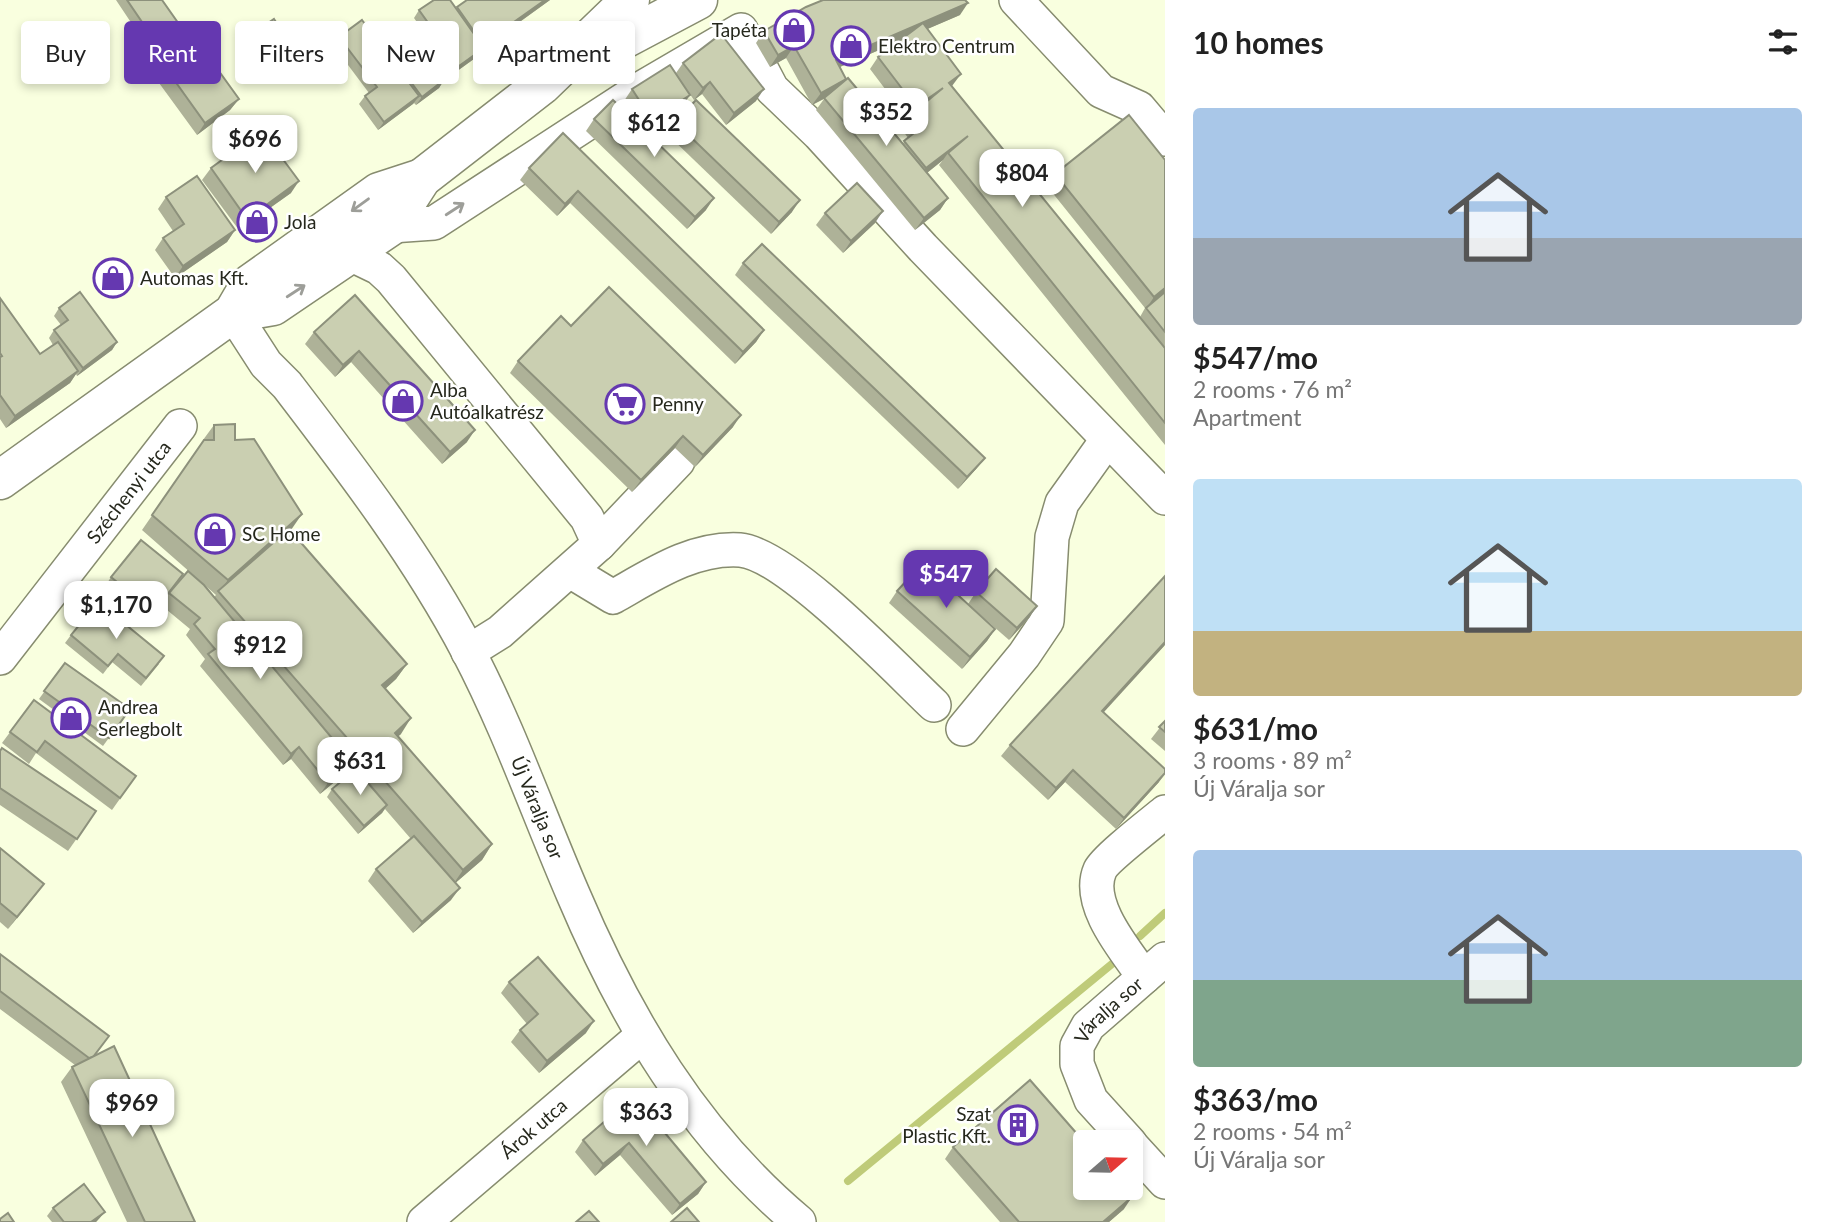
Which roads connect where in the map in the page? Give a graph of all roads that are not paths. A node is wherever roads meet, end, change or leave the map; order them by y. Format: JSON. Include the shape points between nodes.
{"nodes":[{"id":1,"x":630,"y":0,"type":"edge"},
{"id":2,"x":698,"y":0,"type":"edge"},
{"id":3,"x":1016,"y":0,"type":"edge"},
{"id":4,"x":542,"y":85,"type":"junction"},
{"id":5,"x":1165,"y":139,"type":"edge"},
{"id":6,"x":422,"y":178,"type":"junction"},
{"id":7,"x":372,"y":239,"type":"junction"},
{"id":8,"x":233,"y":313,"type":"junction"},
{"id":9,"x":180,"y":426,"type":"dead end"},
{"id":10,"x":1107,"y":440,"type":"junction"},
{"id":11,"x":678,"y":461,"type":"edge"},
{"id":12,"x":1,"y":480,"type":"edge"},
{"id":13,"x":1165,"y":498,"type":"edge"},
{"id":14,"x":599,"y":544,"type":"junction"},
{"id":15,"x":570,"y":571,"type":"junction"},
{"id":16,"x":468,"y":652,"type":"junction"},
{"id":17,"x":0,"y":658,"type":"edge"},
{"id":18,"x":934,"y":705,"type":"dead end"},
{"id":19,"x":963,"y":729,"type":"dead end"},
{"id":20,"x":1165,"y":812,"type":"edge"},
{"id":21,"x":1154,"y":968,"type":"edge"},
{"id":22,"x":642,"y":1036,"type":"junction"},
{"id":23,"x":1118,"y":1130,"type":"edge"},
{"id":24,"x":1143,"y":1157,"type":"edge"},
{"id":25,"x":1165,"y":1182,"type":"edge"},
{"id":26,"x":424,"y":1222,"type":"edge"},
{"id":27,"x":799,"y":1222,"type":"edge"}],
"edges":[{"from":1,"to":4,"type":"main road"},
{"from":2,"to":4,"type":"main road"},
{"from":3,"to":5,"type":"street","via":[[1101,91],[1139,108]]},
{"from":4,"to":6,"type":"main road"},
{"from":6,"to":7,"type":"main road"},
{"from":6,"to":8,"type":"main road","one_way":true,"via":[[379,192],[250,284]]},
{"from":8,"to":7,"type":"main road","one_way":true,"via":[[273,306]]},
{"from":7,"to":10,"type":"street","one_way":true,"via":[[434,223],[640,89],[741,30],[772,89]]},
{"from":7,"to":14,"type":"street","via":[[379,268],[587,518]]},
{"from":8,"to":12,"type":"main road"},
{"from":8,"to":16,"type":"street","name":"Új Váralja sor","via":[[274,358],[287,384],[400,538]]},
{"from":9,"to":17,"type":"street","name":"Széchenyi utca"},
{"from":10,"to":13,"type":"street"},
{"from":10,"to":19,"type":"street","via":[[1062,503],[1052,537],[1047,621]]},
{"from":11,"to":14,"type":"street"},
{"from":14,"to":15,"type":"street"},
{"from":15,"to":16,"type":"street","via":[[500,632]]},
{"from":15,"to":18,"type":"street","via":[[612,597],[677,561],[700,555],[742,550],[768,558],[799,580]]},
{"from":16,"to":22,"type":"street","name":"Új Váralja sor","via":[[508,735],[573,896]]},
{"from":20,"to":21,"type":"street","via":[[1100,868],[1097,887],[1106,922]]},
{"from":21,"to":23,"type":"street","name":"Váralja sor","via":[[1088,1026],[1077,1046],[1076,1064],[1091,1100]]},
{"from":22,"to":26,"type":"street","name":"Árok utca"},
{"from":22,"to":27,"type":"street","name":"Új Váralja sor","via":[[684,1102],[732,1161]]},
{"from":24,"to":25,"type":"street","name":"Váralja sor"}]}
